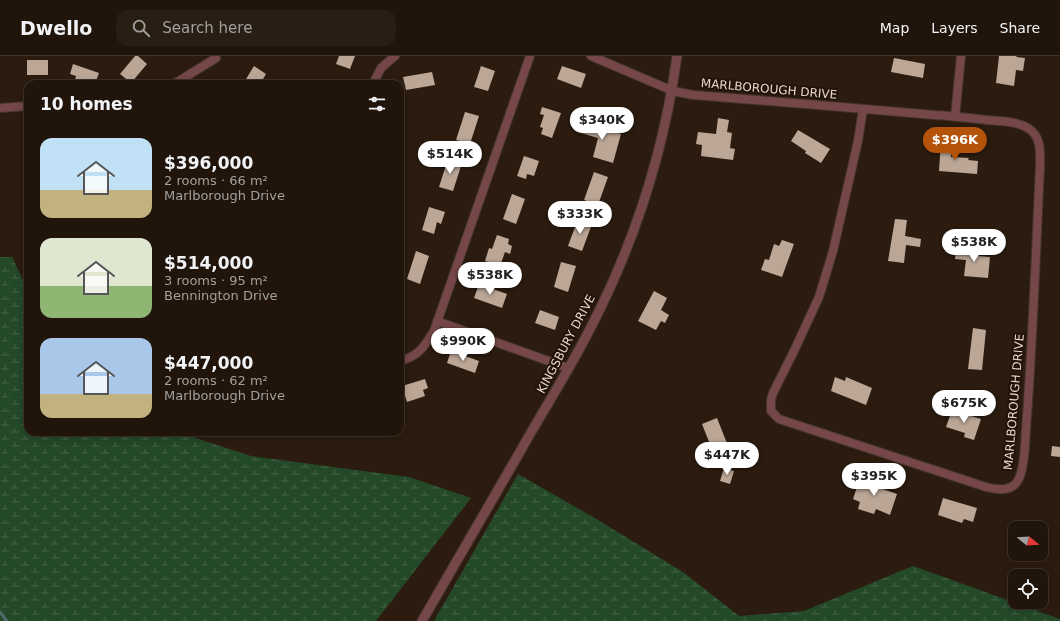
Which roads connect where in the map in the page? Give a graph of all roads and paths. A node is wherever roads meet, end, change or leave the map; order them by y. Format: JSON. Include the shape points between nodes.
{"nodes":[{"id":1,"x":395,"y":56,"type":"edge"},
{"id":2,"x":530,"y":56,"type":"edge"},
{"id":3,"x":591,"y":56,"type":"edge"},
{"id":4,"x":678,"y":56,"type":"edge"},
{"id":5,"x":960,"y":56,"type":"edge"},
{"id":6,"x":216,"y":58,"type":"dead end"},
{"id":7,"x":180,"y":80,"type":"edge"},
{"id":8,"x":375,"y":80,"type":"edge"},
{"id":9,"x":673,"y":91,"type":"junction"},
{"id":10,"x":24,"y":106,"type":"edge"},
{"id":11,"x":0,"y":108,"type":"edge"},
{"id":12,"x":863,"y":109,"type":"junction"},
{"id":13,"x":956,"y":117,"type":"junction"},
{"id":14,"x":437,"y":321,"type":"junction"},
{"id":15,"x":404,"y":359,"type":"edge"},
{"id":16,"x":568,"y":368,"type":"junction"},
{"id":17,"x":422,"y":621,"type":"edge"}],
"edges":[{"from":1,"to":8,"type":"street","via":[[381,68]]},
{"from":2,"to":14,"type":"street"},
{"from":3,"to":9,"type":"street","name":"MARLBOROUGH DRIVE"},
{"from":4,"to":9,"type":"street","name":"KINGSBURY DRIVE"},
{"from":5,"to":13,"type":"street"},
{"from":6,"to":7,"type":"street"},
{"from":9,"to":12,"type":"street","name":"MARLBOROUGH DRIVE","via":[[693,95]]},
{"from":9,"to":16,"type":"street","name":"KINGSBURY DRIVE","via":[[649,187],[634,232],[591,327]]},
{"from":10,"to":11,"type":"street"},
{"from":12,"to":13,"type":"street","name":"MARLBOROUGH DRIVE"},
{"from":12,"to":13,"type":"street","name":"MARLBOROUGH DRIVE","via":[[833,251],[819,297],[770,400],[771,411],[779,419],[986,488],[1000,490],[1016,483],[1023,468],[1040,174],[1039,144],[1032,132],[1020,125]]},
{"from":14,"to":15,"type":"street","via":[[424,348]]},
{"from":14,"to":16,"type":"street"},
{"from":16,"to":17,"type":"street","name":"KINGSBURY DRIVE"}]}
